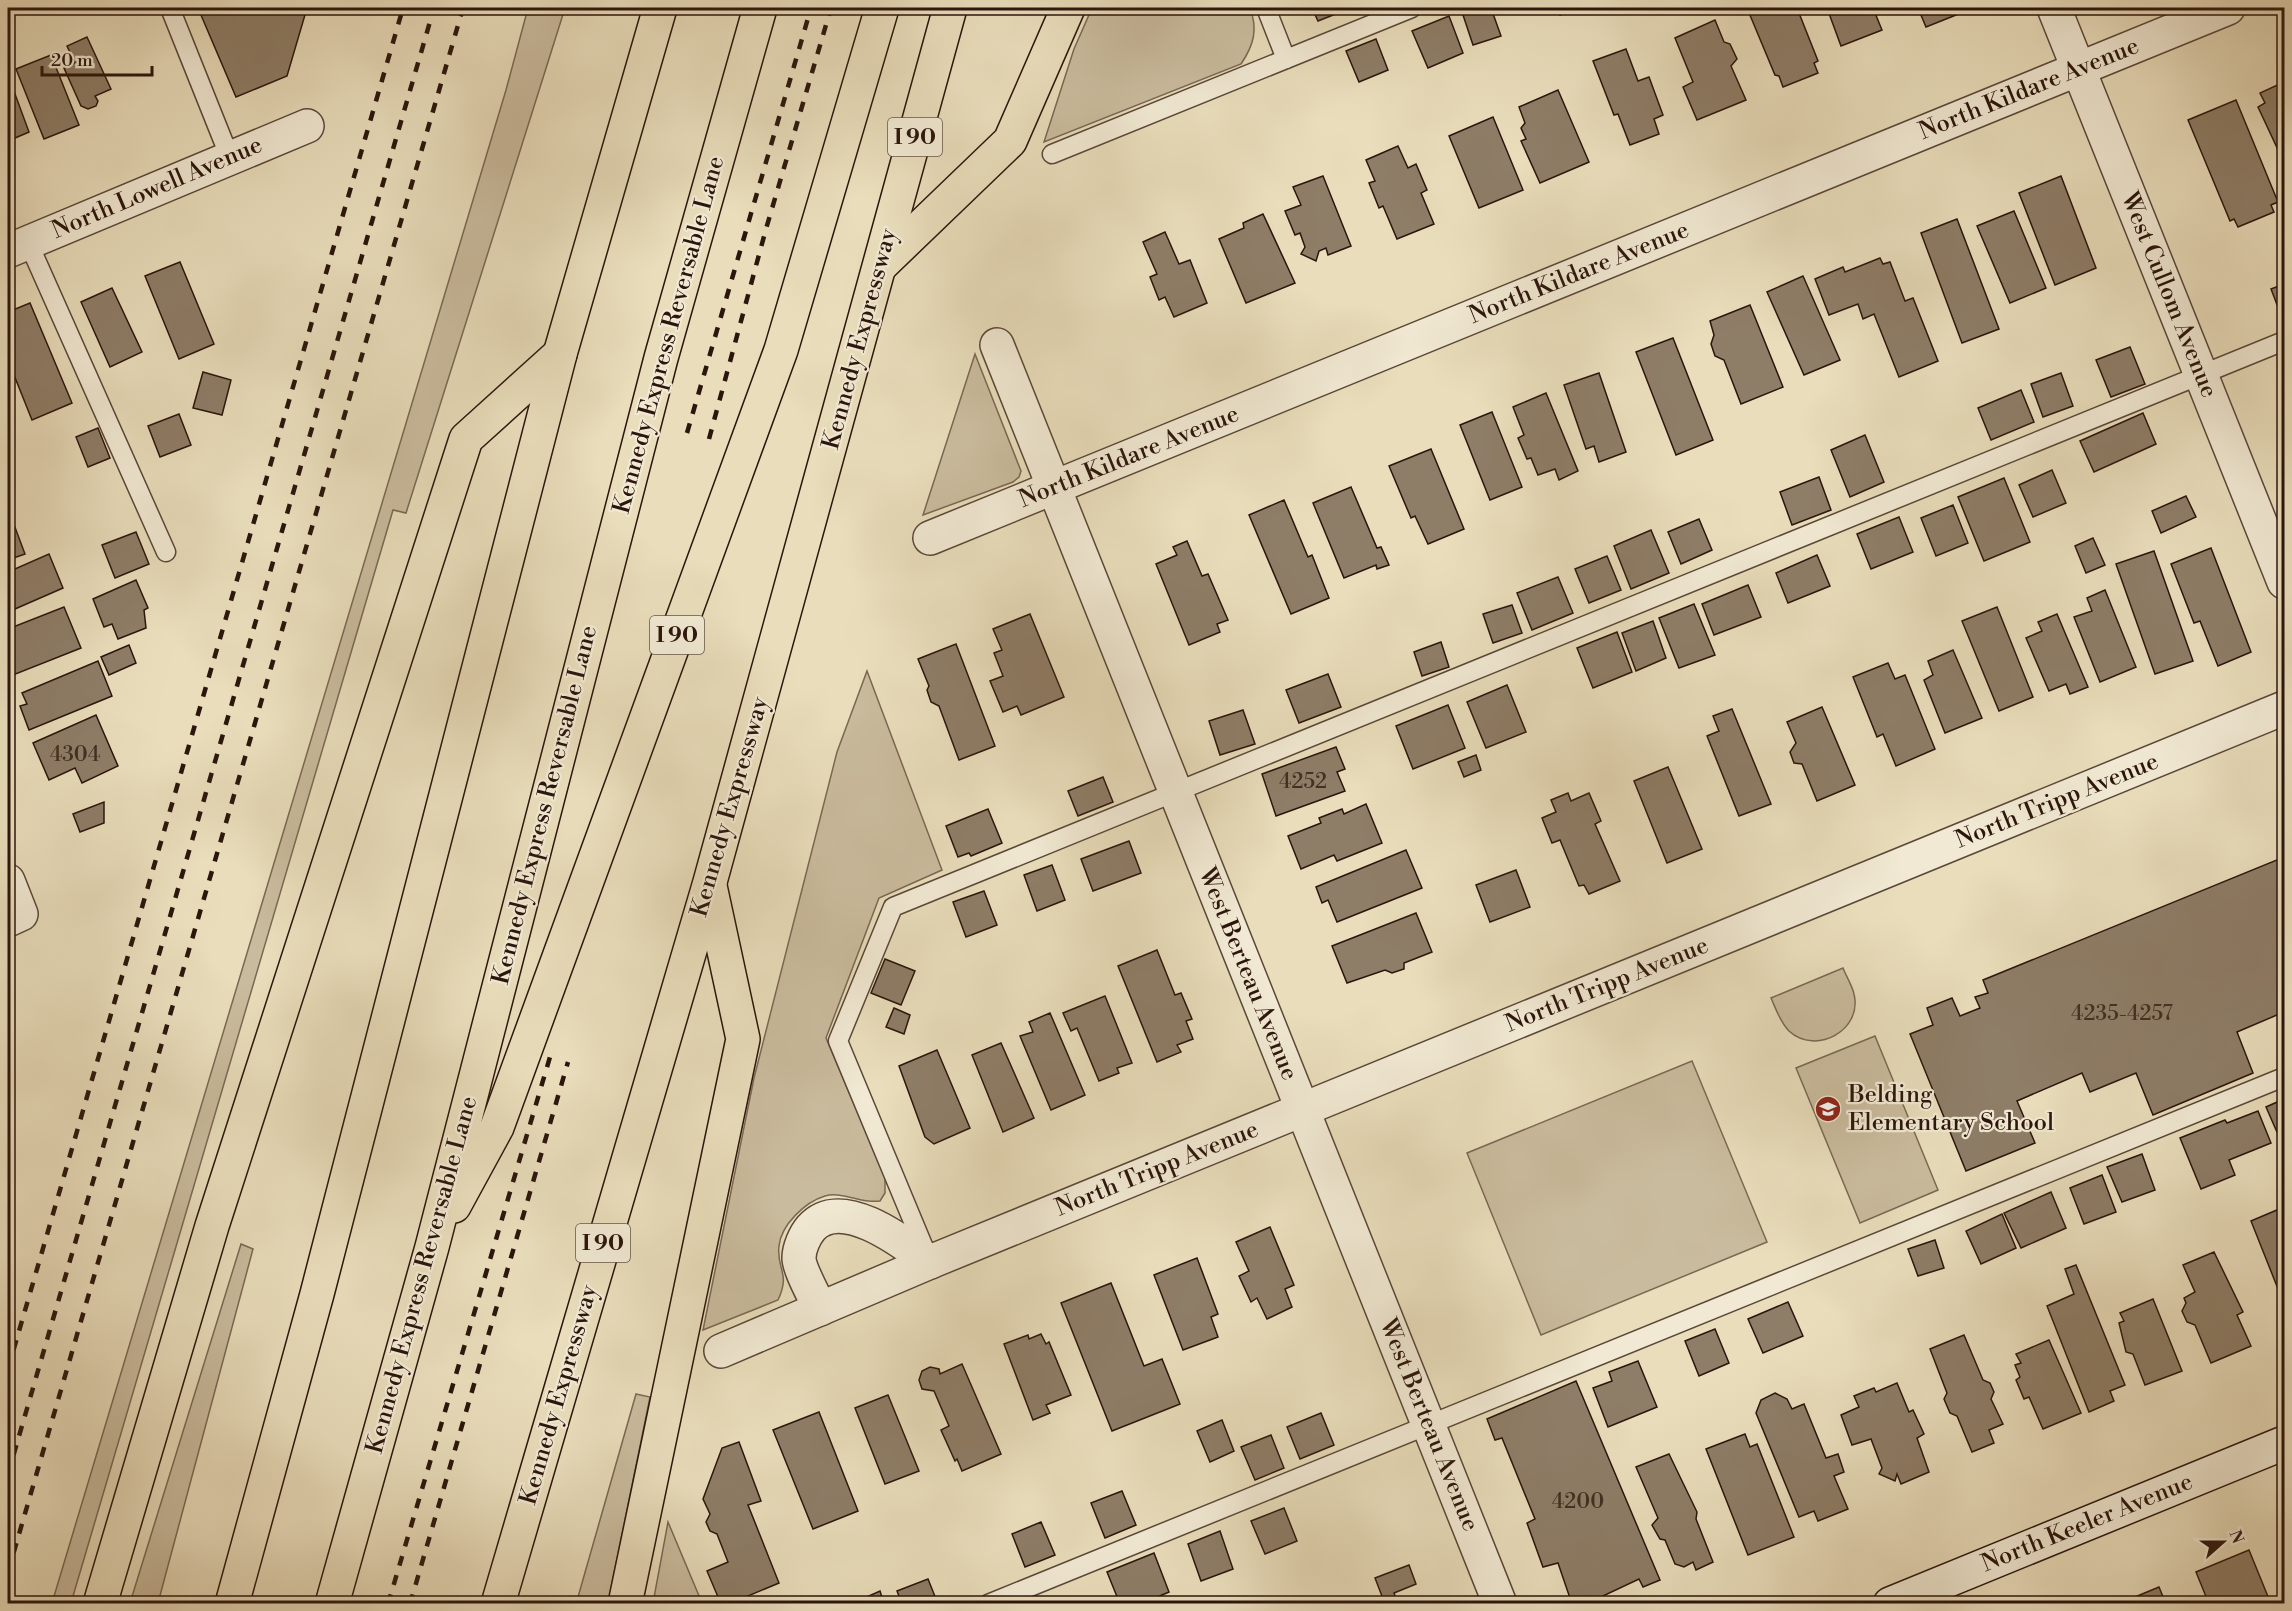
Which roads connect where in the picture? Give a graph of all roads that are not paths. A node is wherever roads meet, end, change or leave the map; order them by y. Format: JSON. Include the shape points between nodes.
{"nodes":[{"id":1,"x":170,"y":8,"type":"edge"},
{"id":2,"x":660,"y":8,"type":"edge"},
{"id":3,"x":760,"y":8,"type":"edge"},
{"id":4,"x":882,"y":8,"type":"edge"},
{"id":5,"x":950,"y":8,"type":"edge"},
{"id":6,"x":1068,"y":8,"type":"edge"},
{"id":7,"x":1266,"y":8,"type":"edge"},
{"id":8,"x":1412,"y":8,"type":"edge"},
{"id":9,"x":2054,"y":8,"type":"edge"},
{"id":10,"x":2228,"y":8,"type":"edge"},
{"id":11,"x":1286,"y":59,"type":"junction"},
{"id":12,"x":2078,"y":69,"type":"junction"},
{"id":13,"x":307,"y":126,"type":"dead end"},
{"id":14,"x":1052,"y":154,"type":"dead end"},
{"id":15,"x":230,"y":158,"type":"junction"},
{"id":16,"x":18,"y":246,"type":"edge"},
{"id":17,"x":880,"y":266,"type":"junction"},
{"id":18,"x":2284,"y":341,"type":"edge"},
{"id":19,"x":997,"y":345,"type":"dead end"},
{"id":20,"x":560,"y":354,"type":"junction"},
{"id":21,"x":2201,"y":375,"type":"junction"},
{"id":22,"x":1053,"y":488,"type":"junction"},
{"id":23,"x":930,"y":538,"type":"dead end"},
{"id":24,"x":166,"y":552,"type":"dead end"},
{"id":25,"x":2284,"y":582,"type":"edge"},
{"id":26,"x":2284,"y":708,"type":"edge"},
{"id":27,"x":1175,"y":793,"type":"junction"},
{"id":28,"x":8,"y":881,"type":"edge"},
{"id":29,"x":710,"y":882,"type":"junction"},
{"id":30,"x":14,"y":917,"type":"edge"},
{"id":31,"x":2284,"y":1077,"type":"edge"},
{"id":32,"x":1303,"y":1110,"type":"junction"},
{"id":33,"x":432,"y":1247,"type":"junction"},
{"id":34,"x":930,"y":1262,"type":"junction"},
{"id":35,"x":820,"y":1309,"type":"junction"},
{"id":36,"x":721,"y":1351,"type":"dead end"},
{"id":37,"x":1429,"y":1426,"type":"junction"},
{"id":38,"x":2284,"y":1443,"type":"edge"},
{"id":39,"x":100,"y":1604,"type":"edge"},
{"id":40,"x":232,"y":1604,"type":"edge"},
{"id":41,"x":332,"y":1604,"type":"edge"},
{"id":42,"x":498,"y":1604,"type":"edge"},
{"id":43,"x":625,"y":1604,"type":"edge"},
{"id":44,"x":988,"y":1604,"type":"edge"},
{"id":45,"x":1500,"y":1604,"type":"edge"},
{"id":46,"x":1890,"y":1604,"type":"edge"}],
"edges":[{"from":1,"to":15,"type":"lane"},
{"from":2,"to":20,"type":"highway"},
{"from":3,"to":33,"type":"highway","name":"Kennedy Express Reversable Lane","number":"I 90","via":[[661,357]]},
{"from":4,"to":33,"type":"highway","number":"I 90","via":[[777,361],[497,1127]]},
{"from":5,"to":17,"type":"highway","name":"Kennedy Expressway","number":"I 90"},
{"from":6,"to":17,"type":"highway","via":[[1010,141]]},
{"from":7,"to":11,"type":"lane"},
{"from":8,"to":11,"type":"lane"},
{"from":9,"to":12,"type":"street","name":"West Cullom Avenue"},
{"from":10,"to":12,"type":"street","name":"North Kildare Avenue"},
{"from":11,"to":14,"type":"lane"},
{"from":12,"to":21,"type":"street","name":"West Cullom Avenue"},
{"from":12,"to":22,"type":"street","name":"North Kildare Avenue"},
{"from":13,"to":15,"type":"street","name":"North Lowell Avenue"},
{"from":15,"to":16,"type":"street","name":"North Lowell Avenue"},
{"from":16,"to":24,"type":"lane"},
{"from":17,"to":29,"type":"highway","name":"Kennedy Expressway","number":"I 90"},
{"from":18,"to":21,"type":"lane"},
{"from":19,"to":22,"type":"street","name":"West Berteau Avenue"},
{"from":20,"to":39,"type":"highway","via":[[466,439],[212,1226]]},
{"from":20,"to":40,"type":"highway","via":[[317,1294]]},
{"from":21,"to":25,"type":"street","name":"West Cullom Avenue"},
{"from":21,"to":27,"type":"lane"},
{"from":22,"to":23,"type":"street","name":"North Kildare Avenue"},
{"from":22,"to":27,"type":"street","name":"West Berteau Avenue"},
{"from":26,"to":32,"type":"street","name":"North Tripp Avenue"},
{"from":27,"to":32,"type":"street","name":"West Berteau Avenue"},
{"from":27,"to":34,"type":"lane","via":[[893,907],[838,1041]]},
{"from":28,"to":30,"type":"street"},
{"from":29,"to":42,"type":"highway","name":"Kennedy Expressway","number":"I 90"},
{"from":29,"to":43,"type":"highway","via":[[743,1039]]},
{"from":31,"to":37,"type":"lane"},
{"from":32,"to":34,"type":"street","name":"North Tripp Avenue"},
{"from":32,"to":37,"type":"street","name":"West Berteau Avenue"},
{"from":33,"to":41,"type":"highway","name":"Kennedy Express Reversable Lane","number":"I 90"},
{"from":34,"to":35,"type":"street","name":"North Tripp Avenue"},
{"from":34,"to":35,"type":"street","via":[[881,1229],[841,1215],[818,1221],[805,1235],[799,1258]]},
{"from":35,"to":36,"type":"street","name":"North Tripp Avenue"},
{"from":37,"to":44,"type":"lane"},
{"from":37,"to":45,"type":"street","name":"West Berteau Avenue"},
{"from":38,"to":46,"type":"street","name":"North Keeler Avenue"}]}
